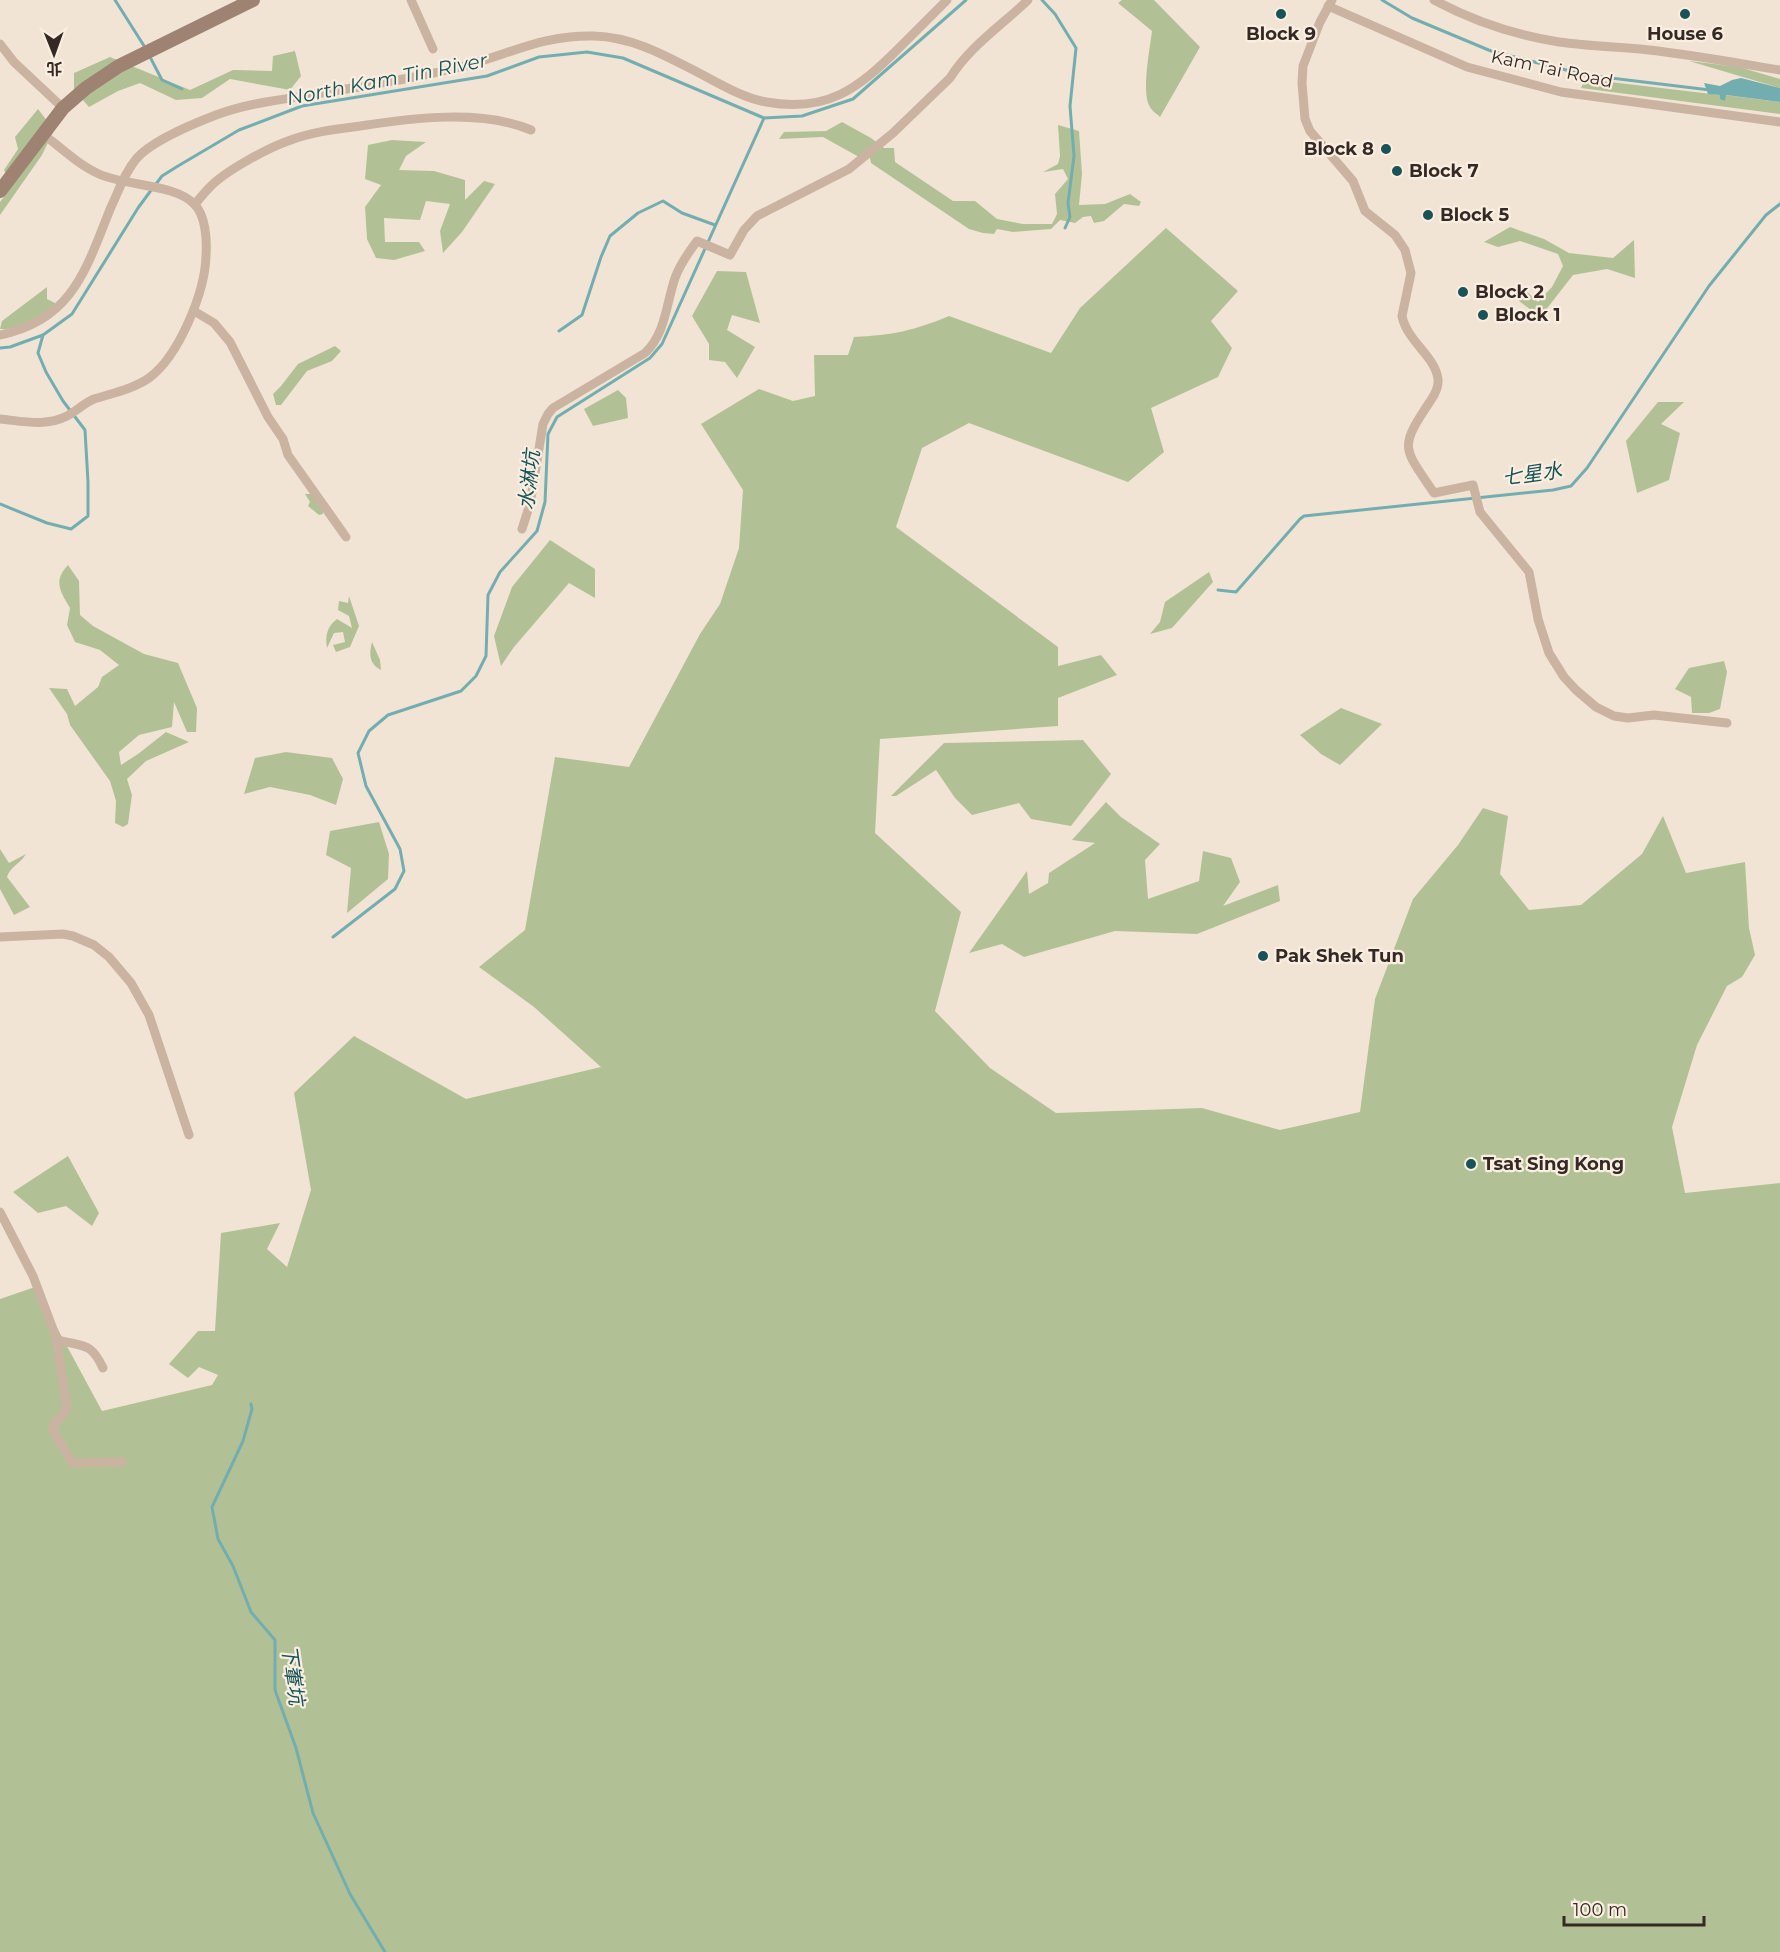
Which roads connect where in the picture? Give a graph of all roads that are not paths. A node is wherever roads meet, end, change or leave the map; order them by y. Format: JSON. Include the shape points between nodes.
{"nodes":[{"id":1,"x":253,"y":0,"type":"edge"},
{"id":2,"x":411,"y":0,"type":"edge"},
{"id":3,"x":947,"y":0,"type":"edge"},
{"id":4,"x":1434,"y":0,"type":"edge"},
{"id":5,"x":1026,"y":1,"type":"edge"},
{"id":6,"x":1328,"y":2,"type":"edge"},
{"id":7,"x":0,"y":44,"type":"edge"},
{"id":8,"x":433,"y":49,"type":"dead end"},
{"id":9,"x":1780,"y":70,"type":"edge"},
{"id":10,"x":63,"y":108,"type":"junction"},
{"id":11,"x":1780,"y":122,"type":"edge"},
{"id":12,"x":531,"y":130,"type":"dead end"},
{"id":13,"x":44,"y":134,"type":"junction"},
{"id":14,"x":122,"y":182,"type":"junction"},
{"id":15,"x":0,"y":191,"type":"edge"},
{"id":16,"x":195,"y":204,"type":"junction"},
{"id":17,"x":194,"y":311,"type":"junction"},
{"id":18,"x":0,"y":335,"type":"edge"},
{"id":19,"x":0,"y":419,"type":"edge"},
{"id":20,"x":522,"y":529,"type":"dead end"},
{"id":21,"x":346,"y":537,"type":"dead end"},
{"id":22,"x":1727,"y":723,"type":"dead end"},
{"id":23,"x":0,"y":937,"type":"edge"},
{"id":24,"x":189,"y":1135,"type":"dead end"},
{"id":25,"x":0,"y":1212,"type":"edge"},
{"id":26,"x":56,"y":1337,"type":"junction"},
{"id":27,"x":103,"y":1368,"type":"dead end"},
{"id":28,"x":122,"y":1462,"type":"dead end"}],
"edges":[{"from":1,"to":10,"type":"main road","via":[[119,66]]},
{"from":2,"to":8,"type":"street"},
{"from":3,"to":14,"type":"street","via":[[873,74],[843,93],[812,104],[764,102],[729,89],[662,53],[617,39],[552,38],[457,68],[228,111],[150,147],[137,158]]},
{"from":4,"to":9,"type":"street","name":"Kam Tai Road","via":[[1491,25],[1559,42],[1650,50]]},
{"from":5,"to":20,"type":"street","via":[[870,154],[849,169],[757,216],[730,255],[697,241],[680,265],[661,330],[652,346],[548,414]]},
{"from":6,"to":11,"type":"street","name":"Kam Tai Road","via":[[1467,67],[1561,92]]},
{"from":6,"to":22,"type":"street","via":[[1303,66],[1307,127],[1353,181],[1365,211],[1395,235],[1408,258],[1411,273],[1402,316],[1409,335],[1434,367],[1438,384],[1412,429],[1408,442],[1411,459],[1434,493],[1473,485],[1480,512],[1529,572],[1549,653],[1564,677],[1596,707],[1628,718],[1654,715]]},
{"from":7,"to":10,"type":"street"},
{"from":10,"to":13,"type":"main road"},
{"from":12,"to":16,"type":"street","via":[[497,120],[444,118],[407,119],[320,132],[285,142],[236,168],[211,185]]},
{"from":13,"to":14,"type":"street","via":[[92,171]]},
{"from":13,"to":15,"type":"main road"},
{"from":14,"to":16,"type":"street","via":[[182,195]]},
{"from":14,"to":18,"type":"street","via":[[88,262],[66,300],[40,321]]},
{"from":16,"to":17,"type":"street","via":[[202,217],[206,251],[205,275]]},
{"from":17,"to":19,"type":"street","via":[[164,364],[151,377],[96,399],[56,422]]},
{"from":17,"to":21,"type":"street","via":[[214,323],[230,342],[288,455]]},
{"from":23,"to":24,"type":"street","via":[[73,936],[94,945],[114,962],[148,1015]]},
{"from":25,"to":26,"type":"street","via":[[33,1276]]},
{"from":26,"to":27,"type":"street","via":[[87,1346]]},
{"from":26,"to":28,"type":"street","via":[[67,1409],[52,1428],[72,1463]]}]}
